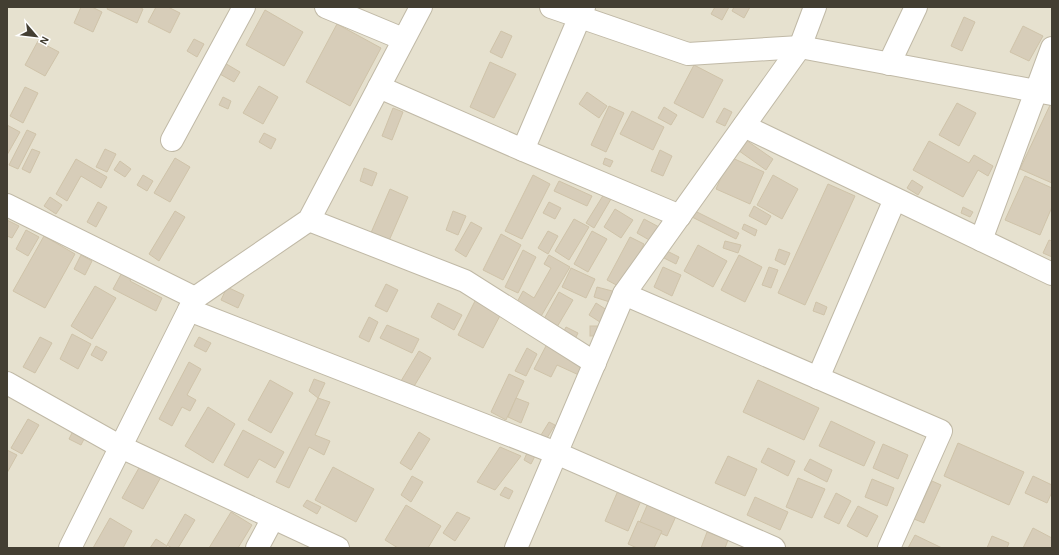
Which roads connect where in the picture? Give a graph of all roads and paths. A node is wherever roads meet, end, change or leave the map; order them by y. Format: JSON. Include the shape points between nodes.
{"nodes":[{"id":1,"x":244,"y":7,"type":"edge"},
{"id":2,"x":326,"y":7,"type":"edge"},
{"id":3,"x":420,"y":7,"type":"edge"},
{"id":4,"x":551,"y":7,"type":"edge"},
{"id":5,"x":815,"y":7,"type":"edge"},
{"id":6,"x":916,"y":7,"type":"edge"},
{"id":7,"x":582,"y":12,"type":"edge"},
{"id":8,"x":404,"y":39,"type":"junction"},
{"id":9,"x":800,"y":47,"type":"junction"},
{"id":10,"x":1052,"y":48,"type":"edge"},
{"id":11,"x":890,"y":64,"type":"junction"},
{"id":12,"x":379,"y":87,"type":"junction"},
{"id":13,"x":1044,"y":92,"type":"edge"},
{"id":14,"x":744,"y":126,"type":"junction"},
{"id":15,"x":172,"y":140,"type":"dead end"},
{"id":16,"x":523,"y":150,"type":"junction"},
{"id":17,"x":896,"y":199,"type":"junction"},
{"id":18,"x":7,"y":205,"type":"edge"},
{"id":19,"x":680,"y":216,"type":"junction"},
{"id":20,"x":309,"y":220,"type":"junction"},
{"id":21,"x":980,"y":240,"type":"junction"},
{"id":22,"x":1052,"y":274,"type":"edge"},
{"id":23,"x":624,"y":294,"type":"junction"},
{"id":24,"x":192,"y":304,"type":"junction"},
{"id":25,"x":595,"y":363,"type":"junction"},
{"id":26,"x":818,"y":378,"type":"junction"},
{"id":27,"x":7,"y":383,"type":"edge"},
{"id":28,"x":121,"y":447,"type":"junction"},
{"id":29,"x":556,"y":453,"type":"junction"},
{"id":30,"x":273,"y":518,"type":"junction"},
{"id":31,"x":522,"y":546,"type":"edge"},
{"id":32,"x":768,"y":547,"type":"edge"},
{"id":33,"x":70,"y":548,"type":"edge"},
{"id":34,"x":257,"y":548,"type":"edge"},
{"id":35,"x":338,"y":548,"type":"edge"},
{"id":36,"x":889,"y":548,"type":"edge"}],
"edges":[{"from":1,"to":15,"type":"street"},
{"from":2,"to":8,"type":"street"},
{"from":3,"to":8,"type":"street"},
{"from":4,"to":7,"type":"street"},
{"from":5,"to":9,"type":"street"},
{"from":6,"to":11,"type":"street"},
{"from":7,"to":9,"type":"street","via":[[688,54]]},
{"from":7,"to":16,"type":"street"},
{"from":8,"to":12,"type":"street"},
{"from":9,"to":11,"type":"street"},
{"from":9,"to":14,"type":"street"},
{"from":10,"to":13,"type":"street"},
{"from":11,"to":13,"type":"street"},
{"from":12,"to":16,"type":"street"},
{"from":12,"to":20,"type":"street"},
{"from":13,"to":21,"type":"street"},
{"from":14,"to":17,"type":"street"},
{"from":14,"to":19,"type":"street"},
{"from":16,"to":19,"type":"street"},
{"from":17,"to":21,"type":"street"},
{"from":17,"to":26,"type":"street"},
{"from":18,"to":24,"type":"street"},
{"from":19,"to":23,"type":"street"},
{"from":20,"to":24,"type":"street"},
{"from":20,"to":25,"type":"street","via":[[465,281]]},
{"from":21,"to":22,"type":"street"},
{"from":23,"to":25,"type":"street"},
{"from":23,"to":26,"type":"street"},
{"from":24,"to":28,"type":"street"},
{"from":24,"to":29,"type":"street"},
{"from":25,"to":29,"type":"street"},
{"from":26,"to":36,"type":"street","via":[[941,431]]},
{"from":27,"to":28,"type":"street"},
{"from":28,"to":30,"type":"street"},
{"from":28,"to":33,"type":"street"},
{"from":29,"to":31,"type":"street"},
{"from":29,"to":32,"type":"street"},
{"from":30,"to":34,"type":"street"},
{"from":30,"to":35,"type":"street"}]}
